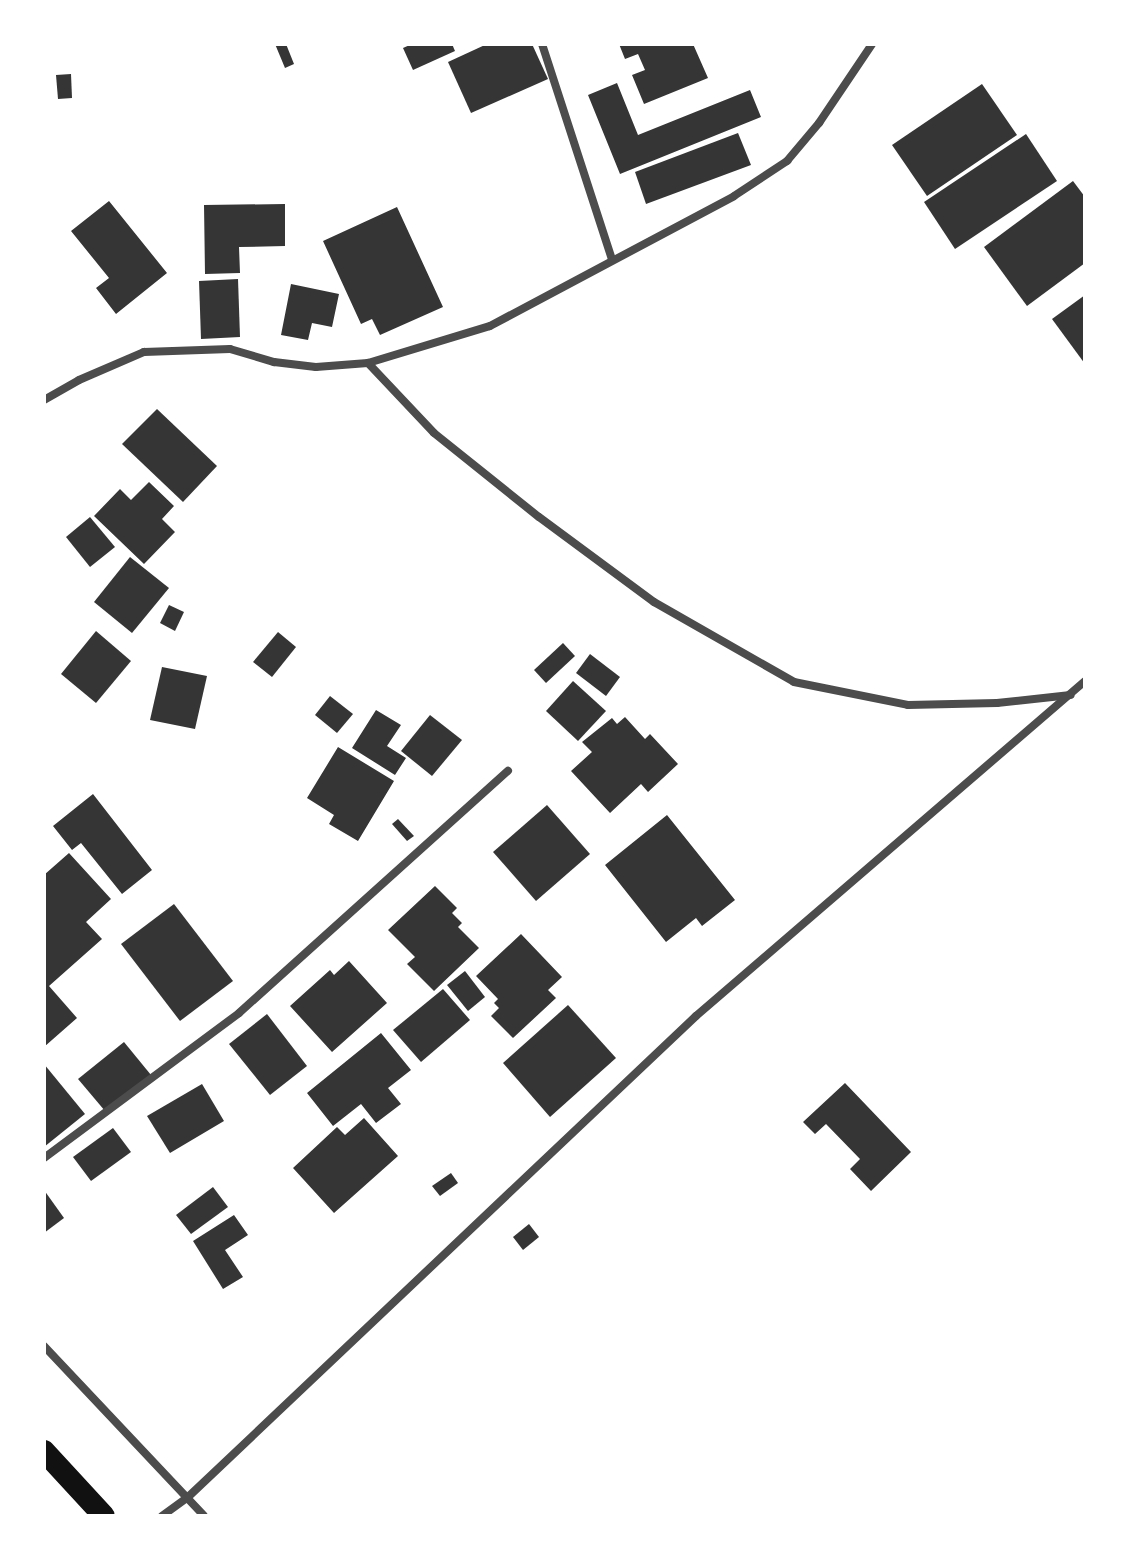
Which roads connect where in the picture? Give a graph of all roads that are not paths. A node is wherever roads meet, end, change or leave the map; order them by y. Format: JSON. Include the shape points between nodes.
{"nodes":[{"id":1,"x":542,"y":44,"type":"edge"},
{"id":2,"x":872,"y":44,"type":"edge"},
{"id":3,"x":612,"y":259,"type":"junction"},
{"id":4,"x":368,"y":363,"type":"junction"},
{"id":5,"x":44,"y":400,"type":"edge"},
{"id":6,"x":1085,"y":681,"type":"edge"},
{"id":7,"x":1071,"y":695,"type":"junction"},
{"id":8,"x":508,"y":771,"type":"dead end"},
{"id":9,"x":44,"y":1158,"type":"edge"},
{"id":10,"x":44,"y":1346,"type":"edge"},
{"id":11,"x":44,"y":1451,"type":"edge"},
{"id":12,"x":187,"y":1498,"type":"junction"},
{"id":13,"x":104,"y":1516,"type":"edge"},
{"id":14,"x":162,"y":1516,"type":"edge"},
{"id":15,"x":204,"y":1516,"type":"edge"}],
"edges":[{"from":1,"to":3,"type":"street"},
{"from":2,"to":3,"type":"street","via":[[787,161],[734,196]]},
{"from":3,"to":4,"type":"street","via":[[490,326]]},
{"from":4,"to":5,"type":"street","via":[[316,367],[230,349],[144,352]]},
{"from":4,"to":7,"type":"street","via":[[434,433],[552,527],[654,602],[794,682],[908,705]]},
{"from":6,"to":7,"type":"street"},
{"from":7,"to":12,"type":"street","via":[[696,1016]]},
{"from":8,"to":9,"type":"street","via":[[239,1013]]},
{"from":10,"to":12,"type":"street"},
{"from":11,"to":13,"type":"highway"},
{"from":12,"to":14,"type":"street"},
{"from":12,"to":15,"type":"street"}]}
